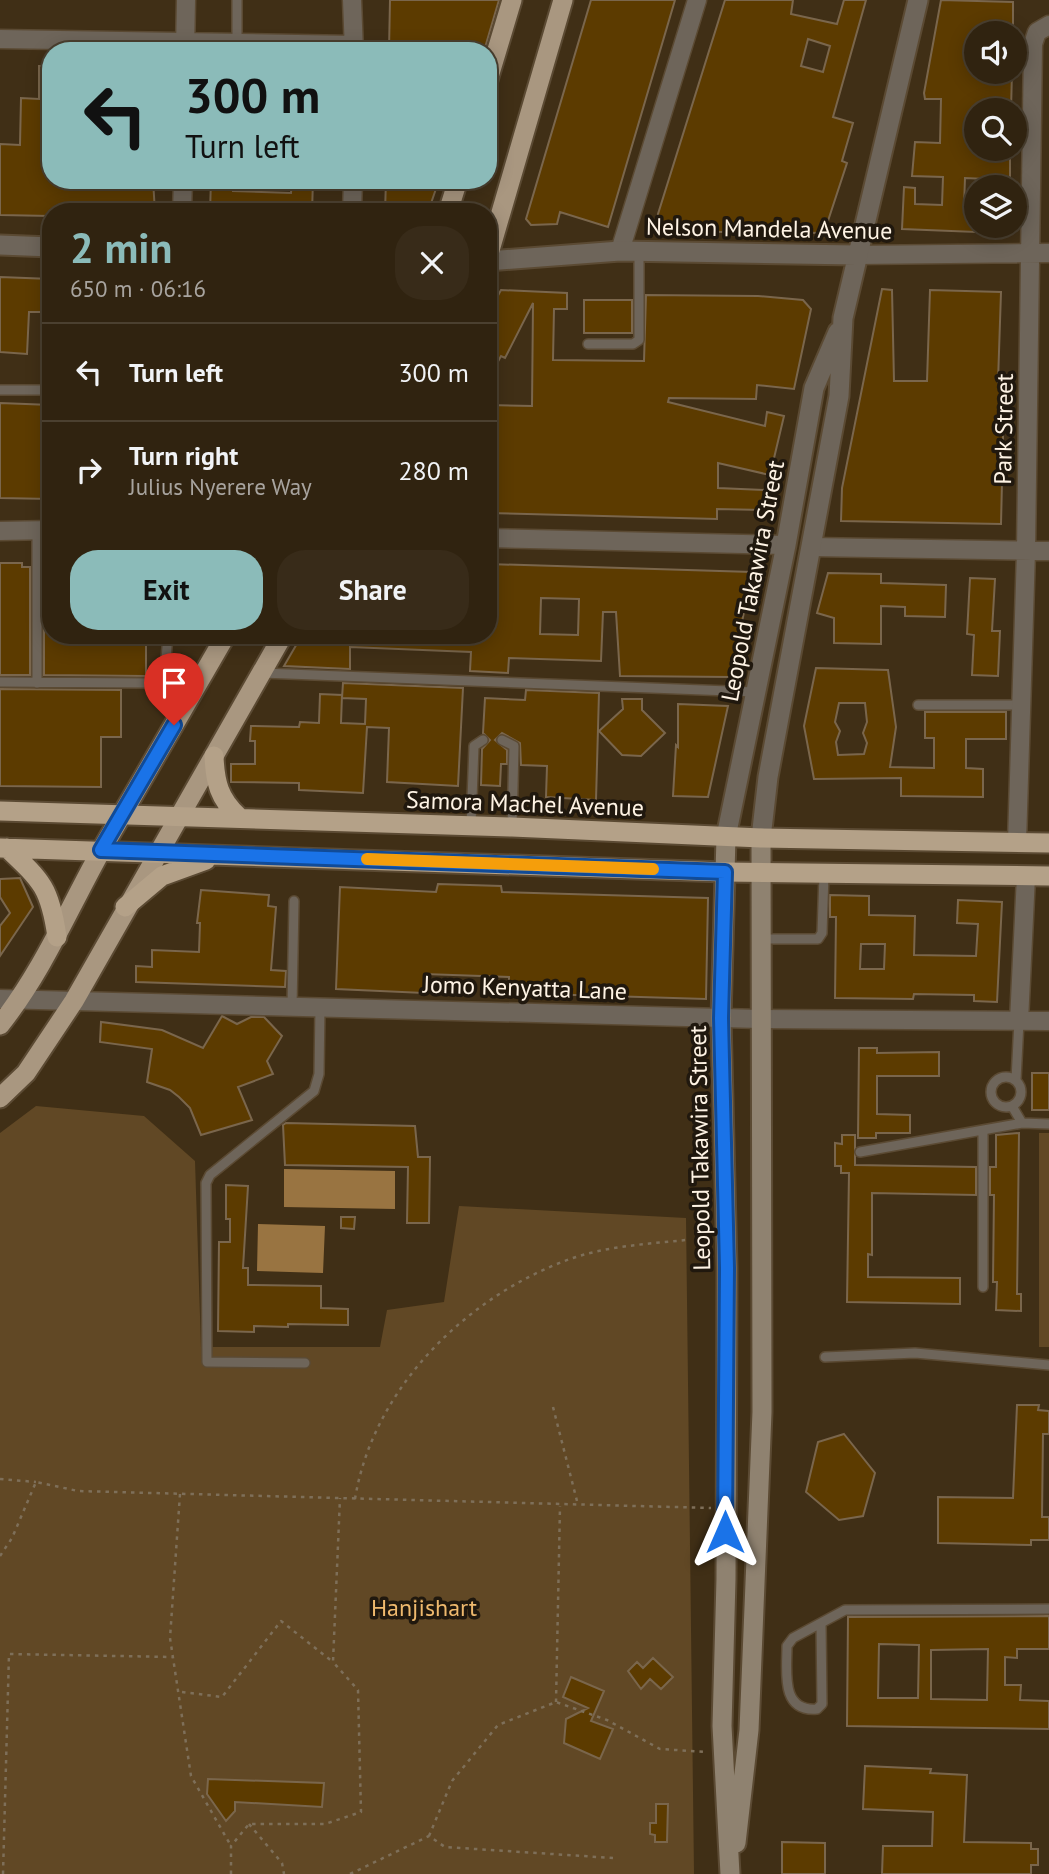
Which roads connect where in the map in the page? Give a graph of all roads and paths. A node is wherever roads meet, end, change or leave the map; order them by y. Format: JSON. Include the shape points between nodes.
{"nodes":[{"id":1,"x":186,"y":0,"type":"edge"},
{"id":2,"x":237,"y":0,"type":"edge"},
{"id":3,"x":352,"y":0,"type":"edge"},
{"id":4,"x":512,"y":0,"type":"edge"},
{"id":5,"x":563,"y":0,"type":"edge"},
{"id":6,"x":697,"y":0,"type":"edge"},
{"id":7,"x":918,"y":0,"type":"edge"},
{"id":8,"x":1049,"y":25,"type":"edge"},
{"id":9,"x":0,"y":39,"type":"edge"},
{"id":10,"x":69,"y":42,"type":"edge"},
{"id":11,"x":185,"y":42,"type":"edge"},
{"id":12,"x":237,"y":42,"type":"edge"},
{"id":13,"x":354,"y":42,"type":"edge"},
{"id":14,"x":497,"y":50,"type":"edge"},
{"id":15,"x":497,"y":228,"type":"edge"},
{"id":16,"x":0,"y":245,"type":"edge"},
{"id":17,"x":42,"y":247,"type":"edge"},
{"id":18,"x":629,"y":252,"type":"junction"},
{"id":19,"x":1041,"y":253,"type":"edge"},
{"id":20,"x":856,"y":255,"type":"junction"},
{"id":21,"x":497,"y":259,"type":"edge"},
{"id":22,"x":844,"y":318,"type":"junction"},
{"id":23,"x":588,"y":344,"type":"dead end"},
{"id":24,"x":0,"y":390,"type":"edge"},
{"id":25,"x":42,"y":390,"type":"edge"},
{"id":26,"x":42,"y":530,"type":"edge"},
{"id":27,"x":0,"y":531,"type":"edge"},
{"id":28,"x":497,"y":538,"type":"edge"},
{"id":29,"x":786,"y":545,"type":"junction"},
{"id":30,"x":813,"y":547,"type":"junction"},
{"id":31,"x":1026,"y":551,"type":"junction"},
{"id":32,"x":1049,"y":551,"type":"edge"},
{"id":33,"x":42,"y":573,"type":"edge"},
{"id":34,"x":167,"y":644,"type":"edge"},
{"id":35,"x":221,"y":644,"type":"edge"},
{"id":36,"x":278,"y":644,"type":"edge"},
{"id":37,"x":262,"y":673,"type":"junction"},
{"id":38,"x":0,"y":682,"type":"edge"},
{"id":39,"x":37,"y":682,"type":"junction"},
{"id":40,"x":757,"y":692,"type":"junction"},
{"id":41,"x":918,"y":705,"type":"dead end"},
{"id":42,"x":1021,"y":705,"type":"junction"},
{"id":43,"x":483,"y":740,"type":"dead end"},
{"id":44,"x":502,"y":740,"type":"dead end"},
{"id":45,"x":214,"y":756,"type":"junction"},
{"id":46,"x":0,"y":811,"type":"edge"},
{"id":47,"x":122,"y":814,"type":"junction"},
{"id":48,"x":178,"y":816,"type":"junction"},
{"id":49,"x":239,"y":817,"type":"junction"},
{"id":50,"x":471,"y":827,"type":"junction"},
{"id":51,"x":512,"y":827,"type":"junction"},
{"id":52,"x":726,"y":837,"type":"junction"},
{"id":53,"x":761,"y":838,"type":"junction"},
{"id":54,"x":1017,"y":842,"type":"junction"},
{"id":55,"x":1049,"y":843,"type":"edge"},
{"id":56,"x":4,"y":848,"type":"edge"},
{"id":57,"x":101,"y":850,"type":"junction"},
{"id":58,"x":155,"y":853,"type":"junction"},
{"id":59,"x":227,"y":855,"type":"junction"},
{"id":60,"x":725,"y":872,"type":"junction"},
{"id":61,"x":761,"y":873,"type":"junction"},
{"id":62,"x":824,"y":874,"type":"junction"},
{"id":63,"x":1026,"y":876,"type":"junction"},
{"id":64,"x":1049,"y":876,"type":"edge"},
{"id":65,"x":294,"y":901,"type":"dead end"},
{"id":66,"x":125,"y":907,"type":"junction"},
{"id":67,"x":57,"y":937,"type":"junction"},
{"id":68,"x":760,"y":939,"type":"junction"},
{"id":69,"x":0,"y":999,"type":"edge"},
{"id":70,"x":20,"y":999,"type":"junction"},
{"id":71,"x":74,"y":1001,"type":"junction"},
{"id":72,"x":292,"y":1007,"type":"junction"},
{"id":73,"x":320,"y":1007,"type":"junction"},
{"id":74,"x":721,"y":1018,"type":"junction"},
{"id":75,"x":760,"y":1019,"type":"junction"},
{"id":76,"x":1019,"y":1021,"type":"junction"},
{"id":77,"x":1049,"y":1021,"type":"edge"},
{"id":78,"x":0,"y":1025,"type":"edge"},
{"id":79,"x":1016,"y":1080,"type":"junction"},
{"id":80,"x":0,"y":1098,"type":"edge"},
{"id":81,"x":1012,"y":1106,"type":"junction"},
{"id":82,"x":1022,"y":1123,"type":"junction"},
{"id":83,"x":1049,"y":1124,"type":"edge"},
{"id":84,"x":983,"y":1132,"type":"junction"},
{"id":85,"x":860,"y":1152,"type":"dead end"},
{"id":86,"x":686,"y":1240,"type":"dead end"},
{"id":87,"x":983,"y":1287,"type":"dead end"},
{"id":88,"x":825,"y":1357,"type":"dead end"},
{"id":89,"x":304,"y":1363,"type":"dead end"},
{"id":90,"x":1049,"y":1365,"type":"edge"},
{"id":91,"x":553,"y":1407,"type":"dead end"},
{"id":92,"x":0,"y":1479,"type":"edge"},
{"id":93,"x":36,"y":1482,"type":"junction"},
{"id":94,"x":180,"y":1493,"type":"junction"},
{"id":95,"x":340,"y":1498,"type":"junction"},
{"id":96,"x":355,"y":1499,"type":"junction"},
{"id":97,"x":561,"y":1504,"type":"junction"},
{"id":98,"x":578,"y":1505,"type":"junction"},
{"id":99,"x":725,"y":1508,"type":"junction"},
{"id":100,"x":0,"y":1556,"type":"edge"},
{"id":101,"x":1049,"y":1609,"type":"edge"},
{"id":102,"x":821,"y":1623,"type":"junction"},
{"id":103,"x":173,"y":1657,"type":"junction"},
{"id":104,"x":333,"y":1662,"type":"junction"},
{"id":105,"x":180,"y":1692,"type":"junction"},
{"id":106,"x":556,"y":1702,"type":"junction"},
{"id":107,"x":724,"y":1753,"type":"junction"},
{"id":108,"x":249,"y":1824,"type":"junction"},
{"id":109,"x":429,"y":1836,"type":"junction"},
{"id":110,"x":231,"y":1846,"type":"junction"},
{"id":111,"x":612,"y":1857,"type":"dead end"},
{"id":112,"x":731,"y":1869,"type":"edge"},
{"id":113,"x":3,"y":1874,"type":"edge"},
{"id":114,"x":231,"y":1874,"type":"edge"},
{"id":115,"x":284,"y":1874,"type":"edge"},
{"id":116,"x":351,"y":1874,"type":"edge"}],
"edges":[{"from":1,"to":11,"type":"street"},
{"from":2,"to":12,"type":"lane"},
{"from":3,"to":13,"type":"street"},
{"from":4,"to":14,"type":"main road"},
{"from":5,"to":15,"type":"main road"},
{"from":6,"to":18,"type":"street"},
{"from":7,"to":20,"type":"street","name":"Leopold Takawira Street"},
{"from":8,"to":19,"type":"street","name":"Park Street","via":[[1037,32],[1034,44]]},
{"from":9,"to":10,"type":"street"},
{"from":16,"to":17,"type":"street"},
{"from":18,"to":20,"type":"street","name":"Nelson Mandela Avenue"},
{"from":18,"to":21,"type":"street","name":"Nelson Mandela Avenue"},
{"from":18,"to":23,"type":"lane","via":[[639,340],[634,344]]},
{"from":19,"to":20,"type":"street","name":"Nelson Mandela Avenue"},
{"from":19,"to":31,"type":"street","name":"Park Street"},
{"from":20,"to":22,"type":"street","name":"Leopold Takawira Street"},
{"from":22,"to":29,"type":"street","name":"Leopold Takawira Street","via":[[814,388]]},
{"from":22,"to":30,"type":"street","name":"Leopold Takawira Street","via":[[839,396]]},
{"from":24,"to":25,"type":"lane"},
{"from":26,"to":27,"type":"street"},
{"from":28,"to":29,"type":"street"},
{"from":29,"to":40,"type":"street","name":"Leopold Takawira Street"},
{"from":30,"to":31,"type":"street"},
{"from":30,"to":53,"type":"street","name":"Leopold Takawira Street","via":[[768,777]]},
{"from":31,"to":32,"type":"street"},
{"from":31,"to":42,"type":"street","name":"Park Street"},
{"from":33,"to":39,"type":"lane"},
{"from":34,"to":39,"type":"lane","via":[[164,671],[151,683]]},
{"from":35,"to":47,"type":"main road"},
{"from":36,"to":37,"type":"main road"},
{"from":37,"to":40,"type":"lane"},
{"from":37,"to":45,"type":"main road"},
{"from":38,"to":39,"type":"lane"},
{"from":40,"to":52,"type":"street","name":"Leopold Takawira Street"},
{"from":41,"to":42,"type":"lane"},
{"from":42,"to":54,"type":"street","name":"Park Street"},
{"from":43,"to":50,"type":"lane","via":[[474,746]]},
{"from":44,"to":51,"type":"lane","via":[[514,746]]},
{"from":45,"to":48,"type":"main road"},
{"from":45,"to":49,"type":"highway","via":[[215,780],[224,803]]},
{"from":46,"to":47,"type":"highway","name":"Samora Machel Avenue"},
{"from":47,"to":48,"type":"highway","name":"Samora Machel Avenue"},
{"from":47,"to":57,"type":"main road"},
{"from":48,"to":49,"type":"highway","name":"Samora Machel Avenue"},
{"from":48,"to":58,"type":"main road"},
{"from":49,"to":50,"type":"highway","name":"Samora Machel Avenue"},
{"from":50,"to":51,"type":"highway","name":"Samora Machel Avenue"},
{"from":51,"to":52,"type":"highway","name":"Samora Machel Avenue"},
{"from":52,"to":53,"type":"highway","name":"Samora Machel Avenue"},
{"from":52,"to":60,"type":"main road","name":"Leopold Takawira Street"},
{"from":53,"to":54,"type":"highway","name":"Samora Machel Avenue"},
{"from":53,"to":61,"type":"main road","name":"Leopold Takawira Street"},
{"from":54,"to":55,"type":"highway","name":"Samora Machel Avenue"},
{"from":56,"to":57,"type":"highway"},
{"from":56,"to":67,"type":"highway","via":[[42,882],[53,906]]},
{"from":57,"to":58,"type":"highway"},
{"from":57,"to":67,"type":"main road"},
{"from":58,"to":59,"type":"highway"},
{"from":58,"to":66,"type":"main road"},
{"from":59,"to":60,"type":"highway"},
{"from":59,"to":66,"type":"highway","via":[[190,863],[162,876]]},
{"from":60,"to":61,"type":"highway"},
{"from":60,"to":74,"type":"main road","name":"Leopold Takawira Street"},
{"from":61,"to":62,"type":"highway"},
{"from":61,"to":68,"type":"main road","name":"Leopold Takawira Street"},
{"from":62,"to":63,"type":"highway"},
{"from":62,"to":68,"type":"lane","via":[[818,939]]},
{"from":63,"to":64,"type":"highway"},
{"from":63,"to":76,"type":"street"},
{"from":65,"to":72,"type":"lane"},
{"from":66,"to":71,"type":"main road"},
{"from":67,"to":70,"type":"main road"},
{"from":68,"to":75,"type":"main road","name":"Leopold Takawira Street"},
{"from":69,"to":70,"type":"street","name":"Jomo Kenyatta Lane"},
{"from":70,"to":71,"type":"street","name":"Jomo Kenyatta Lane"},
{"from":70,"to":78,"type":"main road"},
{"from":71,"to":72,"type":"street","name":"Jomo Kenyatta Lane"},
{"from":71,"to":80,"type":"main road","via":[[26,1073]]},
{"from":72,"to":73,"type":"street","name":"Jomo Kenyatta Lane"},
{"from":73,"to":74,"type":"street","name":"Jomo Kenyatta Lane"},
{"from":73,"to":89,"type":"lane","via":[[319,1074],[314,1091],[206,1183],[207,1362]]},
{"from":74,"to":75,"type":"street","name":"Jomo Kenyatta Lane"},
{"from":74,"to":99,"type":"main road","name":"Leopold Takawira Street","via":[[727,1268]]},
{"from":75,"to":76,"type":"street","name":"Jomo Kenyatta Lane"},
{"from":75,"to":112,"type":"main road","name":"Leopold Takawira Street","via":[[762,1412],[749,1730]]},
{"from":76,"to":77,"type":"street","name":"Jomo Kenyatta Lane"},
{"from":76,"to":79,"type":"lane"},
{"from":79,"to":81,"type":"lane","via":[[1020,1097]]},
{"from":79,"to":81,"type":"lane","via":[[1005,1077],[992,1087],[996,1103]]},
{"from":81,"to":82,"type":"lane"},
{"from":82,"to":83,"type":"lane"},
{"from":82,"to":84,"type":"lane"},
{"from":84,"to":85,"type":"lane"},
{"from":84,"to":87,"type":"lane"},
{"from":86,"to":96,"type":"path","via":[[618,1247],[572,1258],[521,1279],[477,1309],[438,1342],[390,1406],[360,1465]]},
{"from":88,"to":90,"type":"lane","via":[[926,1353]]},
{"from":91,"to":98,"type":"path"},
{"from":92,"to":93,"type":"path"},
{"from":93,"to":94,"type":"path","via":[[78,1490]]},
{"from":93,"to":100,"type":"path"},
{"from":94,"to":95,"type":"path"},
{"from":94,"to":103,"type":"path","via":[[170,1638]]},
{"from":95,"to":96,"type":"path"},
{"from":95,"to":104,"type":"path"},
{"from":96,"to":97,"type":"path"},
{"from":97,"to":98,"type":"path"},
{"from":97,"to":106,"type":"path"},
{"from":98,"to":99,"type":"path"},
{"from":99,"to":107,"type":"main road","name":"Leopold Takawira Street"},
{"from":101,"to":102,"type":"lane","via":[[845,1610]]},
{"from":102,"to":102,"type":"lane","via":[[786,1646],[788,1692],[794,1703],[806,1710],[821,1704]]},
{"from":103,"to":105,"type":"path"},
{"from":103,"to":113,"type":"path","via":[[9,1654]]},
{"from":104,"to":105,"type":"path","via":[[281,1621],[222,1697]]},
{"from":104,"to":108,"type":"path","via":[[358,1690],[361,1812],[325,1824]]},
{"from":105,"to":110,"type":"path","via":[[191,1776]]},
{"from":106,"to":107,"type":"path","via":[[607,1720],[660,1748]]},
{"from":106,"to":109,"type":"path","via":[[498,1725],[452,1781]]},
{"from":107,"to":112,"type":"main road","name":"Leopold Takawira Street"},
{"from":108,"to":110,"type":"path"},
{"from":108,"to":115,"type":"path","via":[[282,1863]]},
{"from":109,"to":111,"type":"path","via":[[445,1847]]},
{"from":109,"to":116,"type":"path"},
{"from":110,"to":114,"type":"path"}]}
